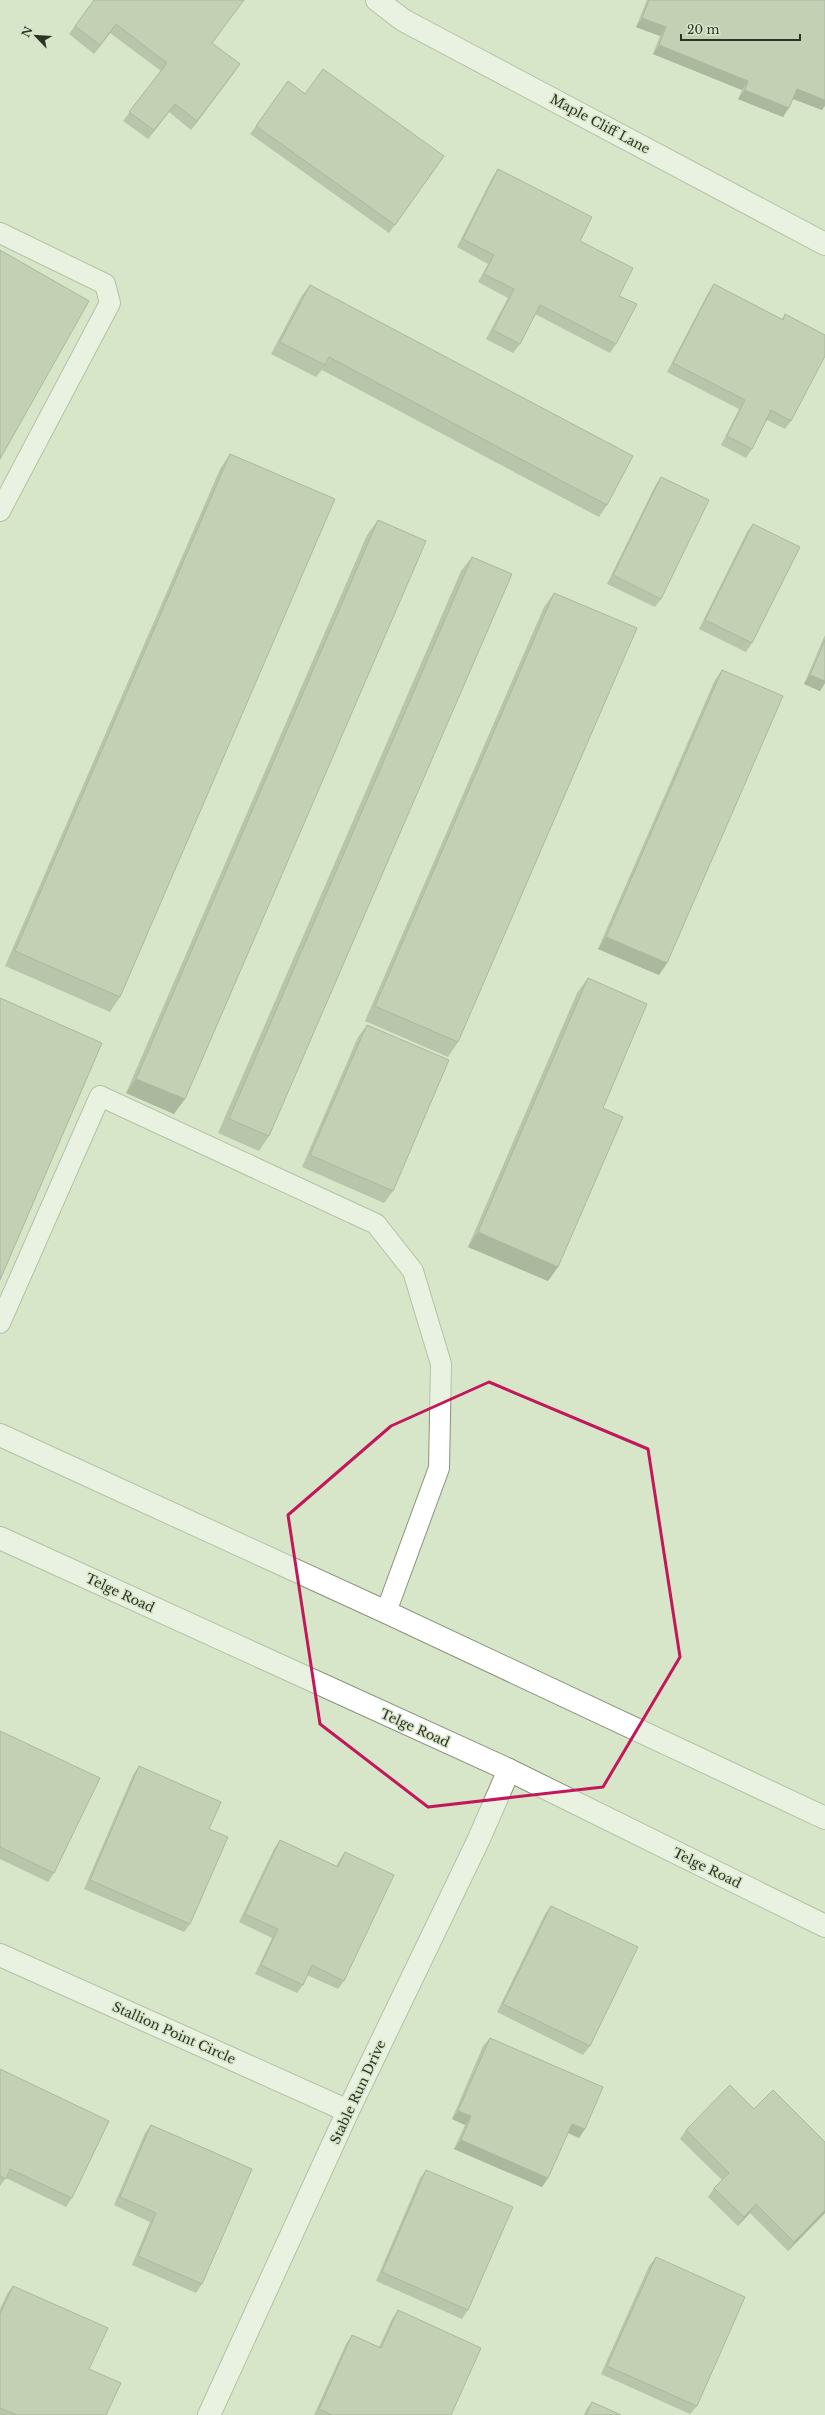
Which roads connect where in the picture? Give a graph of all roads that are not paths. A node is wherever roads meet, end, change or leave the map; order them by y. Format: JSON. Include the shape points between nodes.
{"nodes":[{"id":1,"x":377,"y":0,"type":"edge"},
{"id":2,"x":0,"y":233,"type":"edge"},
{"id":3,"x":825,"y":244,"type":"edge"},
{"id":4,"x":0,"y":511,"type":"edge"},
{"id":5,"x":0,"y":1323,"type":"edge"},
{"id":6,"x":0,"y":1435,"type":"edge"},
{"id":7,"x":0,"y":1538,"type":"edge"},
{"id":8,"x":386,"y":1612,"type":"junction"},
{"id":9,"x":509,"y":1770,"type":"junction"},
{"id":10,"x":825,"y":1818,"type":"edge"},
{"id":11,"x":825,"y":1926,"type":"edge"},
{"id":12,"x":0,"y":1955,"type":"edge"},
{"id":13,"x":348,"y":2111,"type":"junction"},
{"id":14,"x":209,"y":2415,"type":"edge"}],
"edges":[{"from":1,"to":3,"type":"main road","name":"Maple Cliff Lane","via":[[403,20]]},
{"from":2,"to":4,"type":"lane","via":[[105,284],[110,303]]},
{"from":5,"to":8,"type":"lane","via":[[100,1096],[376,1224],[413,1271],[441,1364],[439,1468]]},
{"from":6,"to":8,"type":"main road"},
{"from":7,"to":9,"type":"main road","name":"Telge Road"},
{"from":8,"to":10,"type":"main road"},
{"from":9,"to":11,"type":"main road","name":"Telge Road"},
{"from":9,"to":13,"type":"main road","name":"Stable Run Drive","via":[[475,1848]]},
{"from":12,"to":13,"type":"main road","name":"Stallion Point Circle"},
{"from":13,"to":14,"type":"main road","name":"Stable Run Drive"}]}
